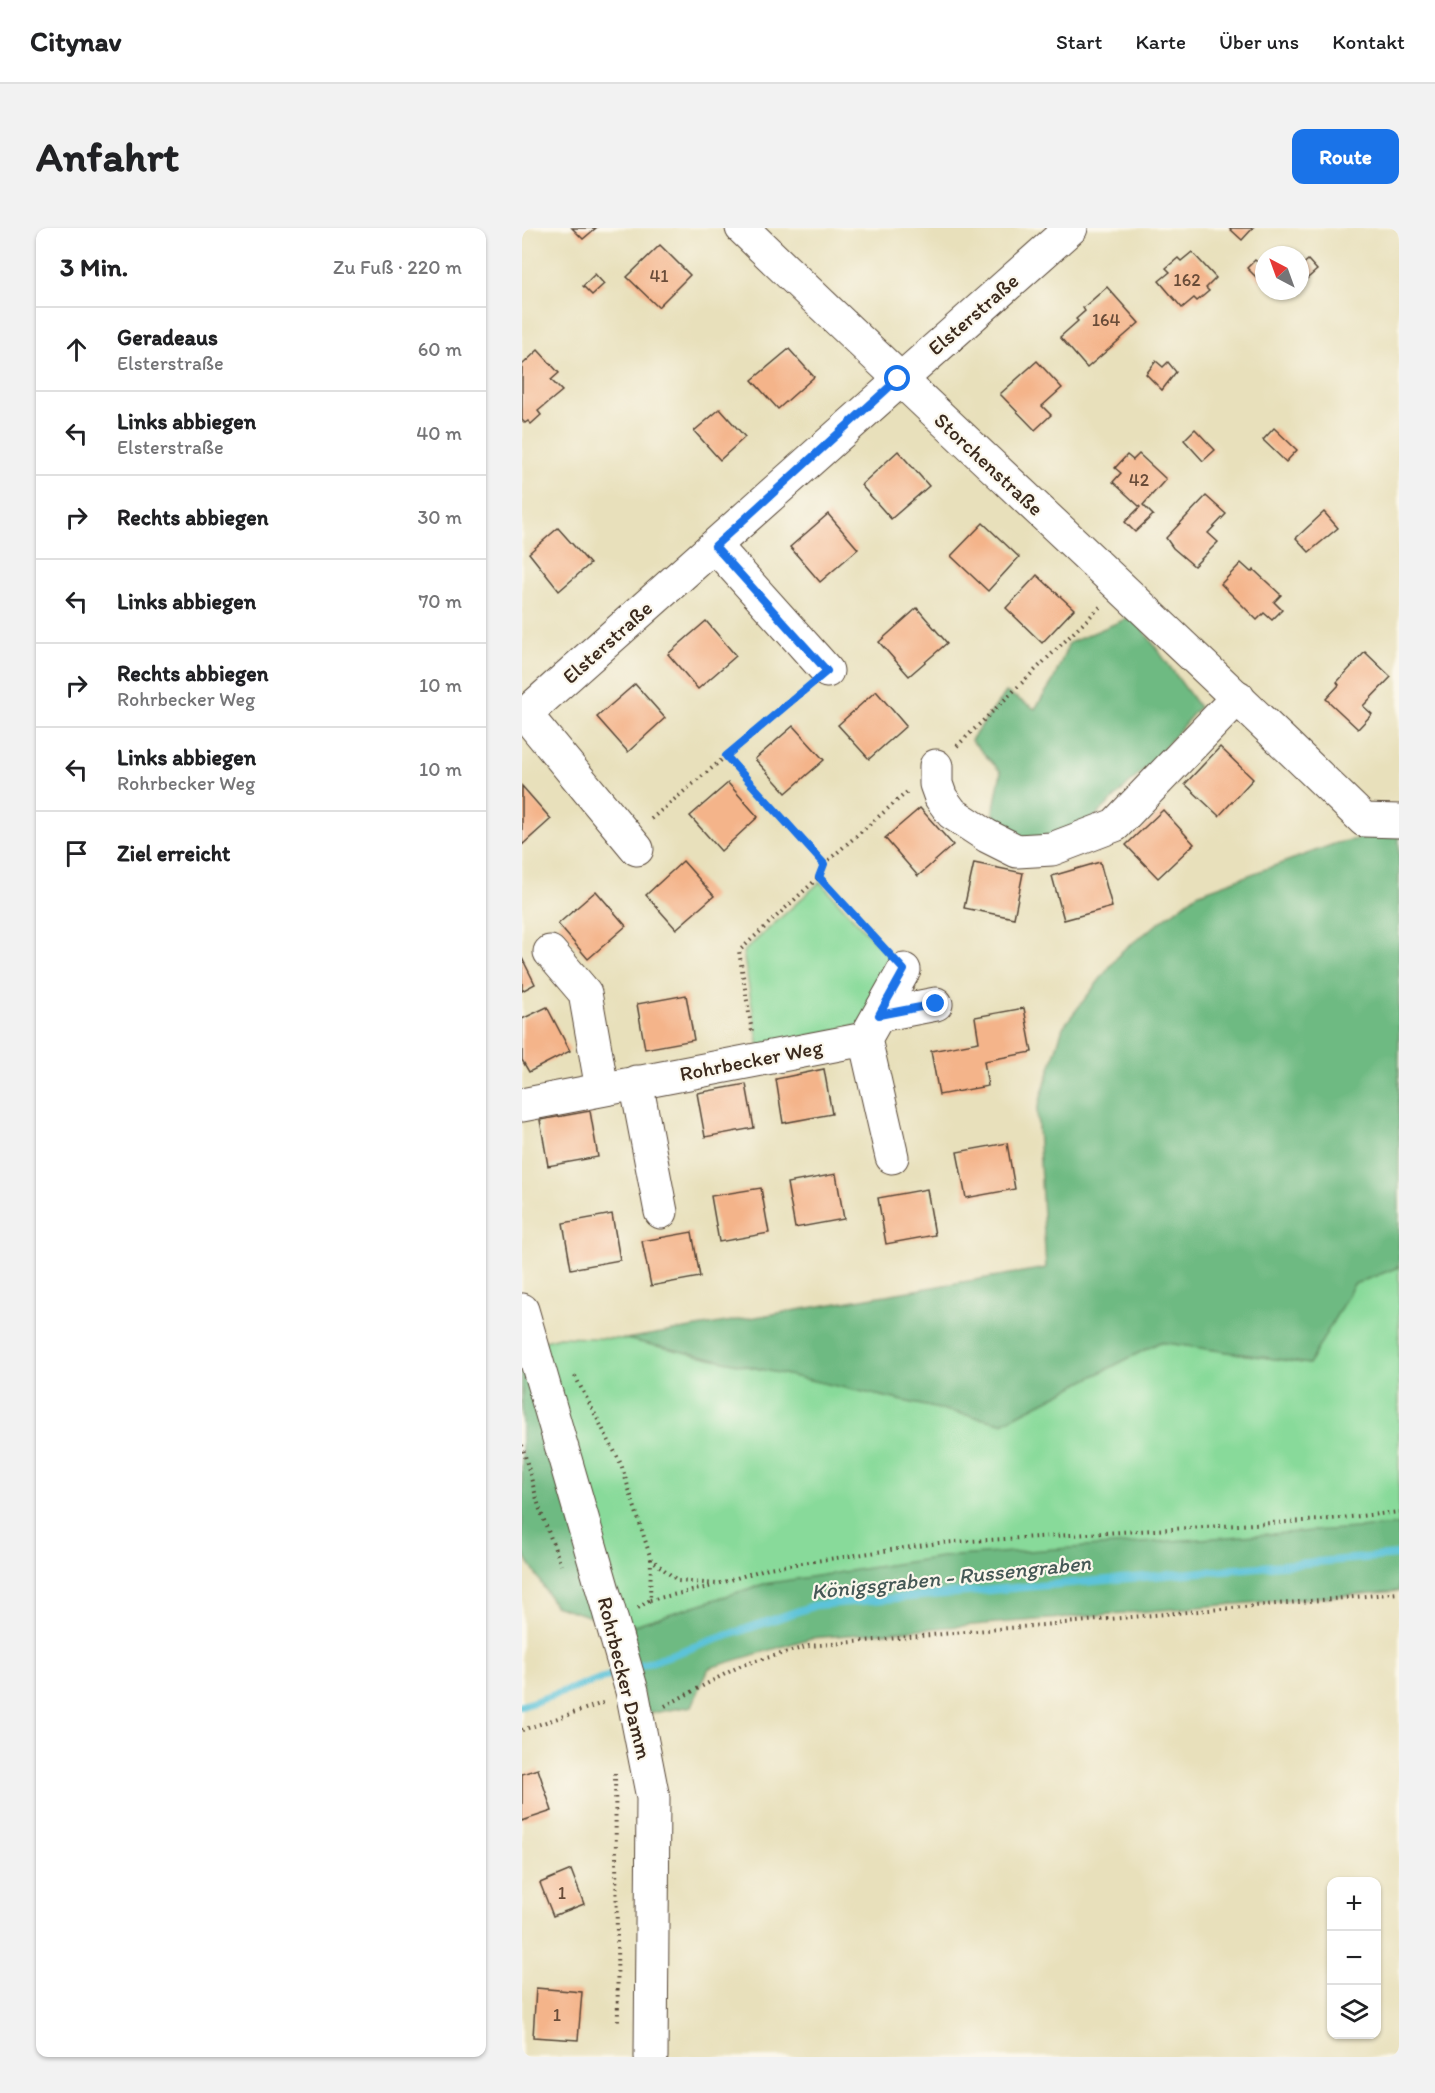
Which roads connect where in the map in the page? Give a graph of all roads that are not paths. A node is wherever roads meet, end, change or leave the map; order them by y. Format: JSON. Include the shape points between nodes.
{"nodes":[{"id":1,"x":742,"y":228,"type":"edge"},
{"id":2,"x":1071,"y":228,"type":"edge"},
{"id":3,"x":898,"y":379,"type":"junction"},
{"id":4,"x":715,"y":546,"type":"junction"},
{"id":5,"x":827,"y":671,"type":"road end"},
{"id":6,"x":1238,"y":697,"type":"junction"},
{"id":7,"x":524,"y":715,"type":"edge"},
{"id":8,"x":936,"y":766,"type":"road end"},
{"id":9,"x":1395,"y":821,"type":"edge"},
{"id":10,"x":632,"y":844,"type":"road end"},
{"id":11,"x":550,"y":952,"type":"dead end"},
{"id":12,"x":904,"y":970,"type":"road end"},
{"id":13,"x":936,"y":1004,"type":"dead end"},
{"id":14,"x":872,"y":1027,"type":"junction"},
{"id":15,"x":636,"y":1082,"type":"junction"},
{"id":16,"x":602,"y":1089,"type":"junction"},
{"id":17,"x":522,"y":1105,"type":"edge"},
{"id":18,"x":892,"y":1157,"type":"dead end"},
{"id":19,"x":660,"y":1212,"type":"dead end"},
{"id":20,"x":522,"y":1310,"type":"edge"},
{"id":21,"x":651,"y":2057,"type":"edge"}],
"edges":[{"from":1,"to":3,"type":"street","name":"Storchenstraße"},
{"from":2,"to":3,"type":"street","name":"Elsterstraße"},
{"from":3,"to":4,"type":"street","name":"Elsterstraße"},
{"from":3,"to":6,"type":"street","name":"Storchenstraße"},
{"from":4,"to":5,"type":"street"},
{"from":4,"to":7,"type":"street","name":"Elsterstraße"},
{"from":6,"to":8,"type":"street","via":[[1115,825],[1052,849],[1017,850],[952,813],[936,784]]},
{"from":6,"to":9,"type":"street","name":"Storchenstraße","via":[[1364,820]]},
{"from":7,"to":10,"type":"street","name":"Elsterstraße"},
{"from":11,"to":16,"type":"street","via":[[585,993]]},
{"from":12,"to":14,"type":"street"},
{"from":13,"to":14,"type":"street","name":"Rohrbecker Weg"},
{"from":14,"to":15,"type":"street","name":"Rohrbecker Weg","via":[[756,1058]]},
{"from":14,"to":18,"type":"street"},
{"from":15,"to":16,"type":"street","name":"Rohrbecker Weg"},
{"from":15,"to":19,"type":"street"},
{"from":16,"to":17,"type":"street","name":"Rohrbecker Weg"},
{"from":20,"to":21,"type":"street","name":"Rohrbecker Damm","via":[[616,1631],[626,1704],[654,1798]]}]}
